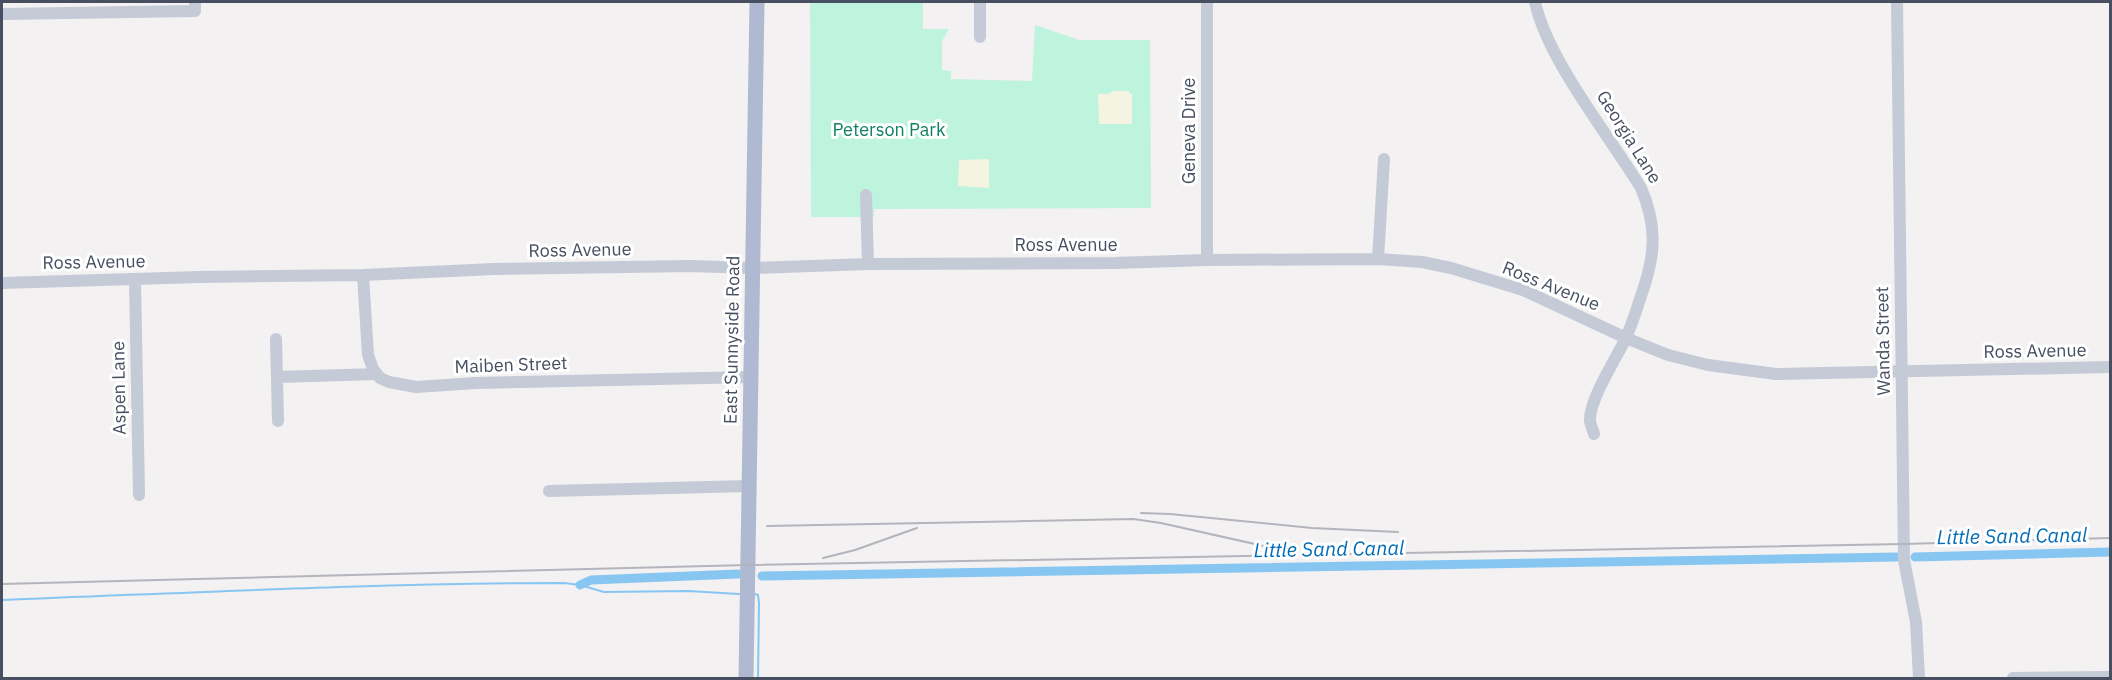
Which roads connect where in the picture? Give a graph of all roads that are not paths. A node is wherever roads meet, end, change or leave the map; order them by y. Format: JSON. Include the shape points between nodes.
{"nodes":[{"id":1,"x":757,"y":2,"type":"edge"},
{"id":2,"x":980,"y":2,"type":"edge"},
{"id":3,"x":1207,"y":2,"type":"edge"},
{"id":4,"x":1536,"y":2,"type":"edge"},
{"id":5,"x":1897,"y":2,"type":"edge"},
{"id":6,"x":195,"y":6,"type":"edge"},
{"id":7,"x":2,"y":14,"type":"edge"},
{"id":8,"x":980,"y":37,"type":"dead end"},
{"id":9,"x":1384,"y":159,"type":"dead end"},
{"id":10,"x":866,"y":195,"type":"dead end"},
{"id":11,"x":1378,"y":259,"type":"junction"},
{"id":12,"x":1207,"y":260,"type":"junction"},
{"id":13,"x":868,"y":264,"type":"junction"},
{"id":14,"x":753,"y":268,"type":"junction"},
{"id":15,"x":363,"y":275,"type":"junction"},
{"id":16,"x":135,"y":280,"type":"junction"},
{"id":17,"x":2,"y":283,"type":"edge"},
{"id":18,"x":1626,"y":338,"type":"junction"},
{"id":19,"x":276,"y":339,"type":"dead end"},
{"id":20,"x":2110,"y":368,"type":"edge"},
{"id":21,"x":1902,"y":372,"type":"junction"},
{"id":22,"x":377,"y":374,"type":"junction"},
{"id":23,"x":278,"y":376,"type":"junction"},
{"id":24,"x":751,"y":377,"type":"junction"},
{"id":25,"x":278,"y":421,"type":"dead end"},
{"id":26,"x":1594,"y":434,"type":"dead end"},
{"id":27,"x":749,"y":486,"type":"junction"},
{"id":28,"x":549,"y":491,"type":"dead end"},
{"id":29,"x":139,"y":495,"type":"dead end"},
{"id":30,"x":2110,"y":677,"type":"edge"},
{"id":31,"x":746,"y":678,"type":"edge"},
{"id":32,"x":1919,"y":678,"type":"edge"},
{"id":33,"x":2013,"y":678,"type":"edge"}],
"edges":[{"from":1,"to":14,"type":"main road","name":"East Sunnyside Road"},
{"from":2,"to":8,"type":"street"},
{"from":3,"to":12,"type":"street","name":"Geneva Drive"},
{"from":4,"to":18,"type":"street","name":"Georgia Lane","via":[[1556,54],[1650,208],[1650,272]]},
{"from":5,"to":21,"type":"street","name":"Wanda Street"},
{"from":6,"to":7,"type":"street"},
{"from":9,"to":11,"type":"street"},
{"from":10,"to":13,"type":"street"},
{"from":11,"to":12,"type":"street","name":"Ross Avenue"},
{"from":11,"to":18,"type":"street","name":"Ross Avenue","via":[[1422,262],[1523,290]]},
{"from":12,"to":13,"type":"street","name":"Ross Avenue"},
{"from":13,"to":14,"type":"street","name":"Ross Avenue"},
{"from":14,"to":15,"type":"street","name":"Ross Avenue","via":[[494,269]]},
{"from":14,"to":24,"type":"main road","name":"East Sunnyside Road"},
{"from":15,"to":16,"type":"street","name":"Ross Avenue"},
{"from":15,"to":22,"type":"street","via":[[368,355]]},
{"from":16,"to":17,"type":"street","name":"Ross Avenue"},
{"from":16,"to":29,"type":"street","name":"Aspen Lane"},
{"from":18,"to":21,"type":"street","name":"Ross Avenue","via":[[1668,355],[1745,371]]},
{"from":18,"to":26,"type":"street","name":"Georgia Lane","via":[[1593,405],[1590,420]]},
{"from":19,"to":23,"type":"street"},
{"from":20,"to":21,"type":"street","name":"Ross Avenue"},
{"from":21,"to":32,"type":"street","name":"Wanda Street","via":[[1904,560],[1916,622]]},
{"from":22,"to":23,"type":"street"},
{"from":22,"to":24,"type":"street","name":"Maiben Street","via":[[389,382],[416,387]]},
{"from":23,"to":25,"type":"street"},
{"from":24,"to":27,"type":"main road","name":"East Sunnyside Road"},
{"from":27,"to":28,"type":"street"},
{"from":27,"to":31,"type":"main road","name":"East Sunnyside Road"},
{"from":30,"to":33,"type":"street"}]}
